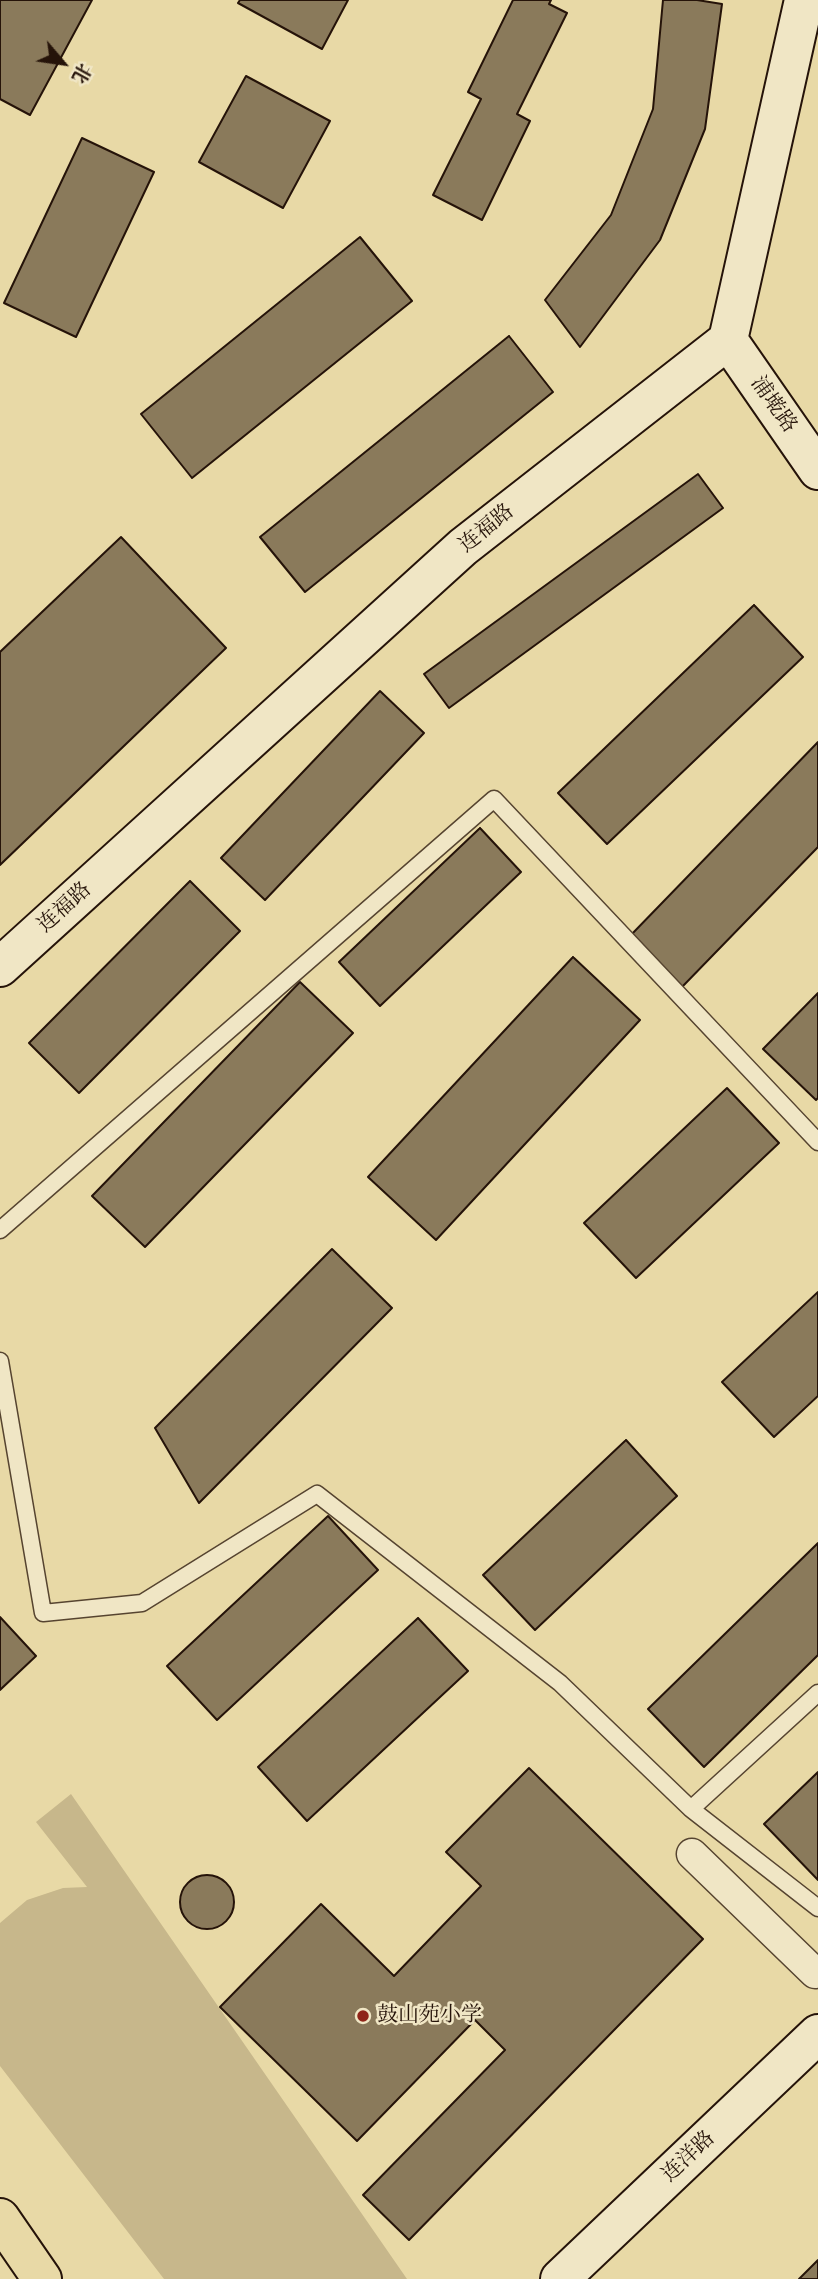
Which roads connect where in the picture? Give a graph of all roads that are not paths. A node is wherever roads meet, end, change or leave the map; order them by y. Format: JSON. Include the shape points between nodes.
{"nodes":[{"id":1,"x":804,"y":0,"type":"edge"},
{"id":2,"x":728,"y":340,"type":"junction"},
{"id":3,"x":818,"y":470,"type":"edge"},
{"id":4,"x":0,"y":967,"type":"edge"},
{"id":5,"x":818,"y":1142,"type":"edge"},
{"id":6,"x":0,"y":1230,"type":"edge"},
{"id":7,"x":0,"y":1361,"type":"edge"},
{"id":8,"x":818,"y":1693,"type":"edge"},
{"id":9,"x":691,"y":1809,"type":"junction"},
{"id":10,"x":692,"y":1854,"type":"dead end"},
{"id":11,"x":818,"y":1908,"type":"edge"},
{"id":12,"x":815,"y":1973,"type":"dead end"},
{"id":13,"x":818,"y":2034,"type":"edge"},
{"id":14,"x":0,"y":2218,"type":"edge"},
{"id":15,"x":42,"y":2279,"type":"edge"},
{"id":16,"x":560,"y":2279,"type":"edge"}],
"edges":[{"from":1,"to":2,"type":"street"},
{"from":2,"to":3,"type":"street","name":"浦墘路"},
{"from":2,"to":4,"type":"street","name":"连福路","via":[[463,547]]},
{"from":5,"to":6,"type":"lane","via":[[494,799]]},
{"from":7,"to":9,"type":"lane","via":[[43,1613],[142,1603],[317,1494],[560,1683]]},
{"from":8,"to":9,"type":"lane"},
{"from":9,"to":11,"type":"lane"},
{"from":10,"to":12,"type":"street"},
{"from":13,"to":16,"type":"street","name":"连洋路"},
{"from":14,"to":15,"type":"main road"}]}
